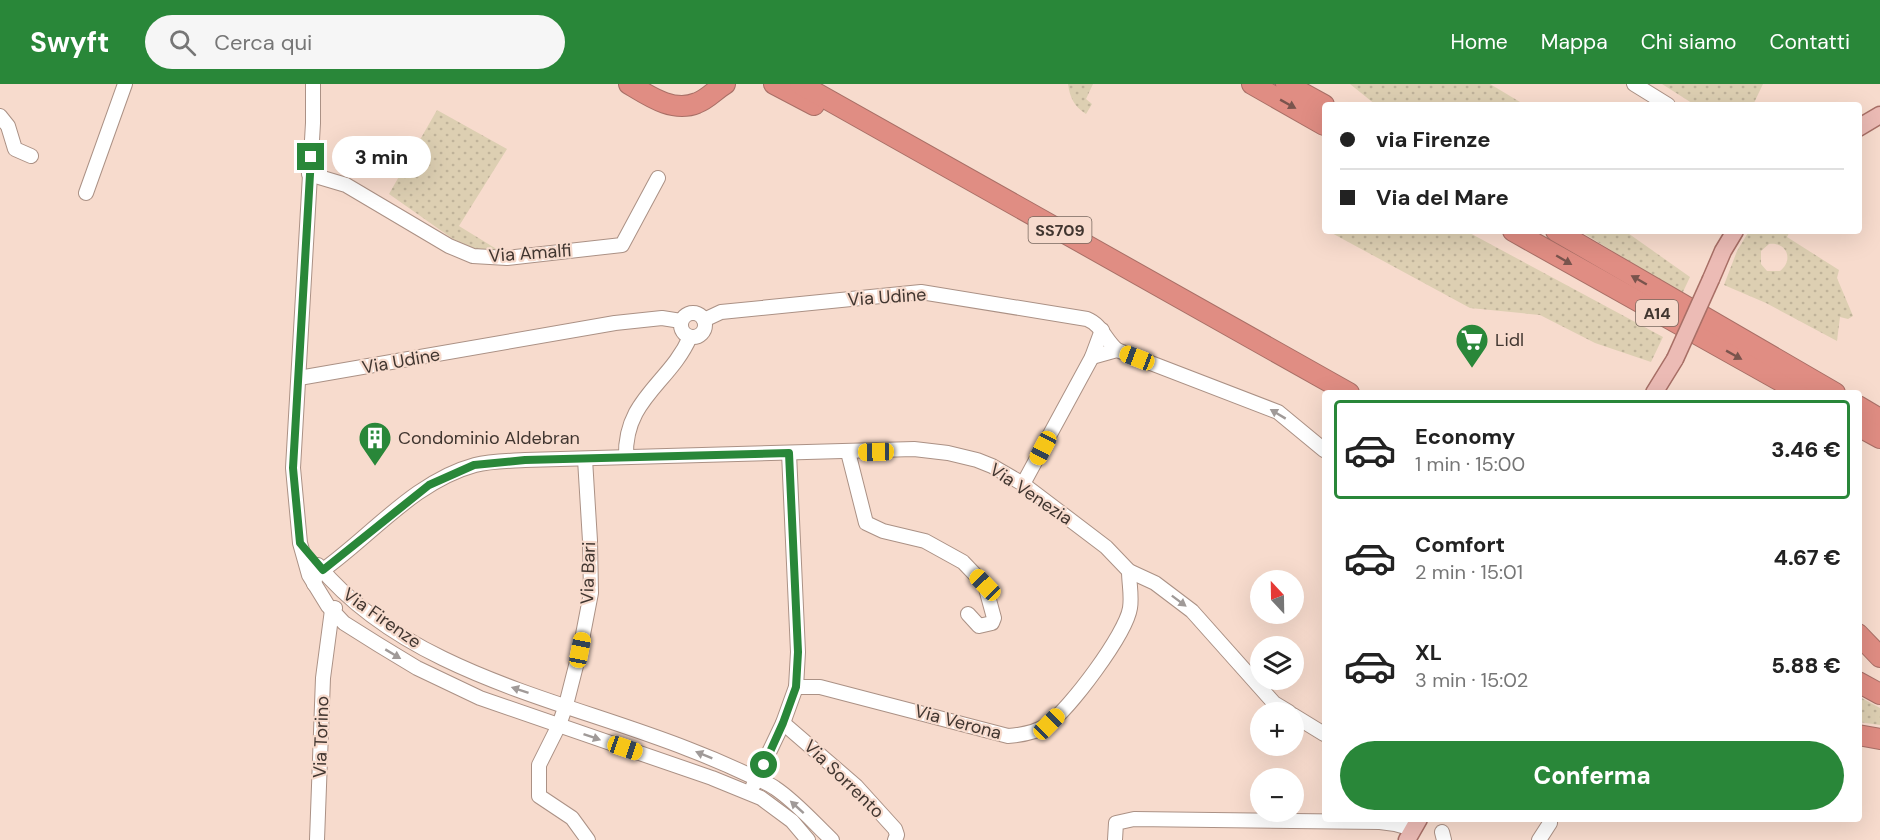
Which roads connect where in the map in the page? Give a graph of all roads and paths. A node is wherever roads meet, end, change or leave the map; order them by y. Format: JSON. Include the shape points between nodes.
{"nodes":[{"id":1,"x":126,"y":84,"type":"edge"},
{"id":2,"x":313,"y":84,"type":"edge"},
{"id":3,"x":629,"y":84,"type":"edge"},
{"id":4,"x":774,"y":84,"type":"edge"},
{"id":5,"x":800,"y":84,"type":"edge"},
{"id":6,"x":1251,"y":84,"type":"edge"},
{"id":7,"x":1286,"y":84,"type":"edge"},
{"id":8,"x":1634,"y":84,"type":"edge"},
{"id":9,"x":719,"y":86,"type":"edge"},
{"id":10,"x":1663,"y":102,"type":"edge"},
{"id":11,"x":1322,"y":104,"type":"edge"},
{"id":12,"x":841,"y":106,"type":"junction"},
{"id":13,"x":1880,"y":115,"type":"edge"},
{"id":14,"x":0,"y":116,"type":"edge"},
{"id":15,"x":1322,"y":124,"type":"edge"},
{"id":16,"x":1862,"y":126,"type":"edge"},
{"id":17,"x":31,"y":156,"type":"dead end"},
{"id":18,"x":309,"y":174,"type":"junction"},
{"id":19,"x":658,"y":178,"type":"dead end"},
{"id":20,"x":86,"y":193,"type":"dead end"},
{"id":21,"x":1518,"y":234,"type":"edge"},
{"id":22,"x":1561,"y":234,"type":"edge"},
{"id":23,"x":1733,"y":234,"type":"edge"},
{"id":24,"x":704,"y":320,"type":"junction"},
{"id":25,"x":681,"y":321,"type":"junction"},
{"id":26,"x":1102,"y":330,"type":"junction"},
{"id":27,"x":690,"y":337,"type":"junction"},
{"id":28,"x":1117,"y":350,"type":"junction"},
{"id":29,"x":1279,"y":352,"type":"junction"},
{"id":30,"x":1092,"y":357,"type":"junction"},
{"id":31,"x":1674,"y":360,"type":"junction"},
{"id":32,"x":299,"y":378,"type":"junction"},
{"id":33,"x":1344,"y":390,"type":"edge"},
{"id":34,"x":1656,"y":390,"type":"edge"},
{"id":35,"x":1665,"y":390,"type":"edge"},
{"id":36,"x":1797,"y":390,"type":"edge"},
{"id":37,"x":1830,"y":390,"type":"edge"},
{"id":38,"x":1322,"y":391,"type":"edge"},
{"id":39,"x":1862,"y":408,"type":"edge"},
{"id":40,"x":1880,"y":419,"type":"edge"},
{"id":41,"x":1862,"y":428,"type":"edge"},
{"id":42,"x":1880,"y":438,"type":"edge"},
{"id":43,"x":1322,"y":448,"type":"edge"},
{"id":44,"x":848,"y":452,"type":"junction"},
{"id":45,"x":789,"y":453,"type":"junction"},
{"id":46,"x":626,"y":457,"type":"junction"},
{"id":47,"x":585,"y":459,"type":"junction"},
{"id":48,"x":1023,"y":484,"type":"junction"},
{"id":49,"x":300,"y":543,"type":"junction"},
{"id":50,"x":323,"y":570,"type":"junction"},
{"id":51,"x":1129,"y":571,"type":"junction"},
{"id":52,"x":314,"y":584,"type":"junction"},
{"id":53,"x":357,"y":604,"type":"junction"},
{"id":54,"x":332,"y":610,"type":"junction"},
{"id":55,"x":968,"y":614,"type":"dead end"},
{"id":56,"x":344,"y":623,"type":"junction"},
{"id":57,"x":329,"y":634,"type":"junction"},
{"id":58,"x":1862,"y":638,"type":"edge"},
{"id":59,"x":1880,"y":657,"type":"edge"},
{"id":60,"x":1862,"y":684,"type":"edge"},
{"id":61,"x":796,"y":687,"type":"junction"},
{"id":62,"x":1880,"y":694,"type":"edge"},
{"id":63,"x":1273,"y":702,"type":"edge"},
{"id":64,"x":566,"y":705,"type":"junction"},
{"id":65,"x":560,"y":722,"type":"junction"},
{"id":66,"x":1304,"y":722,"type":"edge"},
{"id":67,"x":783,"y":723,"type":"junction"},
{"id":68,"x":1322,"y":733,"type":"edge"},
{"id":69,"x":1862,"y":736,"type":"edge"},
{"id":70,"x":1880,"y":739,"type":"edge"},
{"id":71,"x":757,"y":779,"type":"junction"},
{"id":72,"x":749,"y":793,"type":"junction"},
{"id":73,"x":1322,"y":821,"type":"edge"},
{"id":74,"x":1380,"y":822,"type":"edge"},
{"id":75,"x":1550,"y":823,"type":"dead end"},
{"id":76,"x":1413,"y":829,"type":"edge"},
{"id":77,"x":317,"y":840,"type":"edge"},
{"id":78,"x":588,"y":840,"type":"edge"},
{"id":79,"x":808,"y":840,"type":"edge"},
{"id":80,"x":832,"y":840,"type":"edge"},
{"id":81,"x":895,"y":840,"type":"edge"},
{"id":82,"x":1115,"y":840,"type":"edge"},
{"id":83,"x":1539,"y":840,"type":"edge"}],
"edges":[{"from":1,"to":20,"type":"street"},
{"from":2,"to":18,"type":"street"},
{"from":3,"to":9,"type":"highway","via":[[653,98],[682,107],[697,104]]},
{"from":4,"to":12,"type":"highway","via":[[819,107]]},
{"from":5,"to":12,"type":"highway","number":"SS709"},
{"from":6,"to":15,"type":"highway","one_way":true},
{"from":7,"to":11,"type":"highway"},
{"from":8,"to":10,"type":"street"},
{"from":12,"to":29,"type":"highway","number":"SS709"},
{"from":13,"to":16,"type":"main road"},
{"from":14,"to":17,"type":"street","via":[[8,126],[15,149]]},
{"from":18,"to":19,"type":"street","name":"Via Amalfi","via":[[346,185],[449,246],[473,256],[507,258],[622,245]]},
{"from":18,"to":32,"type":"street"},
{"from":21,"to":36,"type":"highway","number":"A14","one_way":true},
{"from":37,"to":22,"type":"highway","number":"A14","one_way":true},
{"from":23,"to":31,"type":"main road","bridge":true},
{"from":24,"to":25,"type":"street","name":"Via Udine","via":[[694,313]]},
{"from":24,"to":26,"type":"street","name":"Via Udine","via":[[721,312],[921,292],[1087,319]]},
{"from":24,"to":27,"type":"street","via":[[700,334]]},
{"from":25,"to":27,"type":"street","via":[[682,331]]},
{"from":25,"to":32,"type":"street","name":"Via Udine","via":[[662,318],[615,323]]},
{"from":26,"to":28,"type":"street","name":"Via Udine"},
{"from":26,"to":30,"type":"street"},
{"from":27,"to":46,"type":"street","via":[[632,418]]},
{"from":28,"to":30,"type":"street"},
{"from":43,"to":28,"type":"street","one_way":true,"via":[[1278,412]]},
{"from":29,"to":33,"type":"highway","number":"SS709"},
{"from":29,"to":38,"type":"highway"},
{"from":30,"to":48,"type":"street"},
{"from":31,"to":34,"type":"main road"},
{"from":31,"to":35,"type":"main road"},
{"from":32,"to":49,"type":"street","via":[[293,468]]},
{"from":39,"to":40,"type":"highway"},
{"from":41,"to":42,"type":"highway"},
{"from":44,"to":45,"type":"street","name":"Via Venezia"},
{"from":44,"to":48,"type":"street","name":"Via Venezia","via":[[948,453],[985,463]]},
{"from":44,"to":55,"type":"street","via":[[866,523],[925,542],[963,562],[985,585],[992,623],[980,626]]},
{"from":45,"to":46,"type":"street","name":"Via Venezia"},
{"from":45,"to":61,"type":"street","via":[[798,652]]},
{"from":46,"to":47,"type":"street","name":"Via Venezia"},
{"from":47,"to":50,"type":"street","name":"Via Venezia","via":[[489,462],[452,474],[416,494]]},
{"from":47,"to":64,"type":"street","name":"Via Bari","via":[[591,593]]},
{"from":48,"to":51,"type":"street","name":"Via Venezia","via":[[1106,547]]},
{"from":49,"to":50,"type":"street","name":"Via Firenze"},
{"from":49,"to":52,"type":"street","name":"Via Firenze"},
{"from":50,"to":52,"type":"street","name":"Via Venezia","via":[[316,575]]},
{"from":50,"to":53,"type":"street","name":"Via Firenze"},
{"from":51,"to":61,"type":"street","name":"Via Verona","via":[[1130,608],[1124,627],[1071,703],[1049,724],[1031,734],[1008,736],[820,687]]},
{"from":51,"to":63,"type":"street","name":"Via Venezia","one_way":true,"via":[[1155,583],[1192,611]]},
{"from":52,"to":54,"type":"street","name":"Via Firenze"},
{"from":53,"to":54,"type":"street","via":[[345,599]]},
{"from":53,"to":56,"type":"street","via":[[358,618]]},
{"from":64,"to":53,"type":"street","name":"Via Firenze","one_way":true,"via":[[496,682],[432,654]]},
{"from":54,"to":56,"type":"street","name":"Via Firenze"},
{"from":54,"to":57,"type":"street","name":"Via Torino"},
{"from":56,"to":57,"type":"street"},
{"from":56,"to":65,"type":"street","name":"Via Firenze","one_way":true,"via":[[427,673],[480,698]]},
{"from":57,"to":77,"type":"street","name":"Via Torino","via":[[323,678]]},
{"from":58,"to":59,"type":"highway"},
{"from":60,"to":62,"type":"highway"},
{"from":61,"to":67,"type":"street"},
{"from":64,"to":65,"type":"street","name":"Via Bari"},
{"from":71,"to":64,"type":"street","name":"Via Firenze","one_way":true,"via":[[648,733]]},
{"from":65,"to":72,"type":"street","name":"Via Firenze","one_way":true},
{"from":65,"to":78,"type":"street","name":"Via Bari","via":[[539,765],[539,795],[572,818]]},
{"from":66,"to":68,"type":"street"},
{"from":67,"to":71,"type":"street"},
{"from":67,"to":81,"type":"street","name":"Via Sorrento","via":[[856,786],[895,829]]},
{"from":69,"to":70,"type":"highway"},
{"from":71,"to":72,"type":"street"},
{"from":80,"to":71,"type":"street","name":"Via Firenze","one_way":true,"via":[[775,788]]},
{"from":72,"to":79,"type":"street","name":"Via Firenze","via":[[792,821]]},
{"from":73,"to":82,"type":"street","via":[[1134,819],[1116,824]]},
{"from":74,"to":76,"type":"street"},
{"from":75,"to":83,"type":"street"}]}
